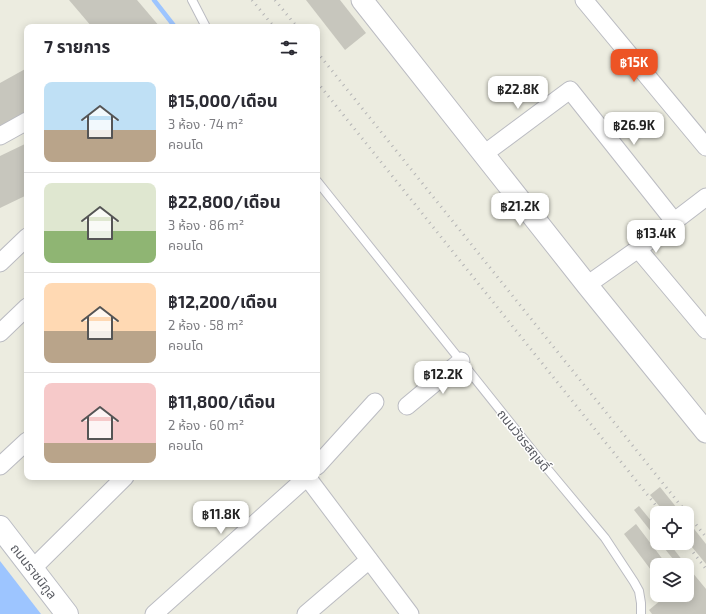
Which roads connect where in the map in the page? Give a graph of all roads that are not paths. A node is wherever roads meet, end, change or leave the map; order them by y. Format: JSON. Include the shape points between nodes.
{"nodes":[{"id":1,"x":192,"y":0,"type":"edge"},
{"id":2,"x":362,"y":0,"type":"edge"},
{"id":3,"x":584,"y":0,"type":"edge"},
{"id":4,"x":204,"y":24,"type":"edge"},
{"id":5,"x":24,"y":123,"type":"edge"},
{"id":6,"x":0,"y":136,"type":"edge"},
{"id":7,"x":706,"y":147,"type":"edge"},
{"id":8,"x":484,"y":154,"type":"junction"},
{"id":9,"x":320,"y":185,"type":"edge"},
{"id":10,"x":706,"y":197,"type":"edge"},
{"id":11,"x":674,"y":221,"type":"junction"},
{"id":12,"x":24,"y":240,"type":"edge"},
{"id":13,"x":638,"y":248,"type":"junction"},
{"id":14,"x":0,"y":263,"type":"edge"},
{"id":15,"x":587,"y":285,"type":"junction"},
{"id":16,"x":24,"y":310,"type":"edge"},
{"id":17,"x":706,"y":330,"type":"edge"},
{"id":18,"x":0,"y":333,"type":"edge"},
{"id":19,"x":461,"y":361,"type":"junction"},
{"id":20,"x":375,"y":402,"type":"dead end"},
{"id":21,"x":407,"y":406,"type":"dead end"},
{"id":22,"x":706,"y":432,"type":"edge"},
{"id":23,"x":24,"y":444,"type":"edge"},
{"id":24,"x":320,"y":463,"type":"edge"},
{"id":25,"x":0,"y":466,"type":"edge"},
{"id":26,"x":123,"y":480,"type":"edge"},
{"id":27,"x":304,"y":480,"type":"edge"},
{"id":28,"x":309,"y":480,"type":"edge"},
{"id":29,"x":0,"y":528,"type":"edge"},
{"id":30,"x":369,"y":560,"type":"junction"},
{"id":31,"x":32,"y":569,"type":"junction"},
{"id":32,"x":67,"y":614,"type":"edge"},
{"id":33,"x":154,"y":614,"type":"edge"},
{"id":34,"x":306,"y":614,"type":"edge"},
{"id":35,"x":410,"y":614,"type":"edge"},
{"id":36,"x":641,"y":614,"type":"edge"}],
"edges":[{"from":1,"to":4,"type":"lane"},
{"from":2,"to":8,"type":"street"},
{"from":3,"to":7,"type":"street"},
{"from":5,"to":6,"type":"street"},
{"from":8,"to":11,"type":"street","via":[[570,90]]},
{"from":8,"to":15,"type":"street"},
{"from":9,"to":19,"type":"lane","name":"ถนนวัชรสฤษดิ์"},
{"from":10,"to":11,"type":"street"},
{"from":11,"to":13,"type":"street"},
{"from":12,"to":14,"type":"street"},
{"from":13,"to":15,"type":"street"},
{"from":13,"to":17,"type":"street"},
{"from":15,"to":22,"type":"street"},
{"from":16,"to":18,"type":"street"},
{"from":19,"to":21,"type":"street"},
{"from":19,"to":36,"type":"lane","name":"ถนนวัชรสฤษดิ์","via":[[605,538],[639,591]]},
{"from":20,"to":24,"type":"street"},
{"from":23,"to":25,"type":"street"},
{"from":26,"to":31,"type":"street"},
{"from":27,"to":33,"type":"street"},
{"from":28,"to":30,"type":"street"},
{"from":29,"to":31,"type":"main road","name":"ถนนราชนิกูล"},
{"from":30,"to":34,"type":"street"},
{"from":30,"to":35,"type":"street"},
{"from":31,"to":32,"type":"main road","name":"ถนนราชนิกูล"}]}
